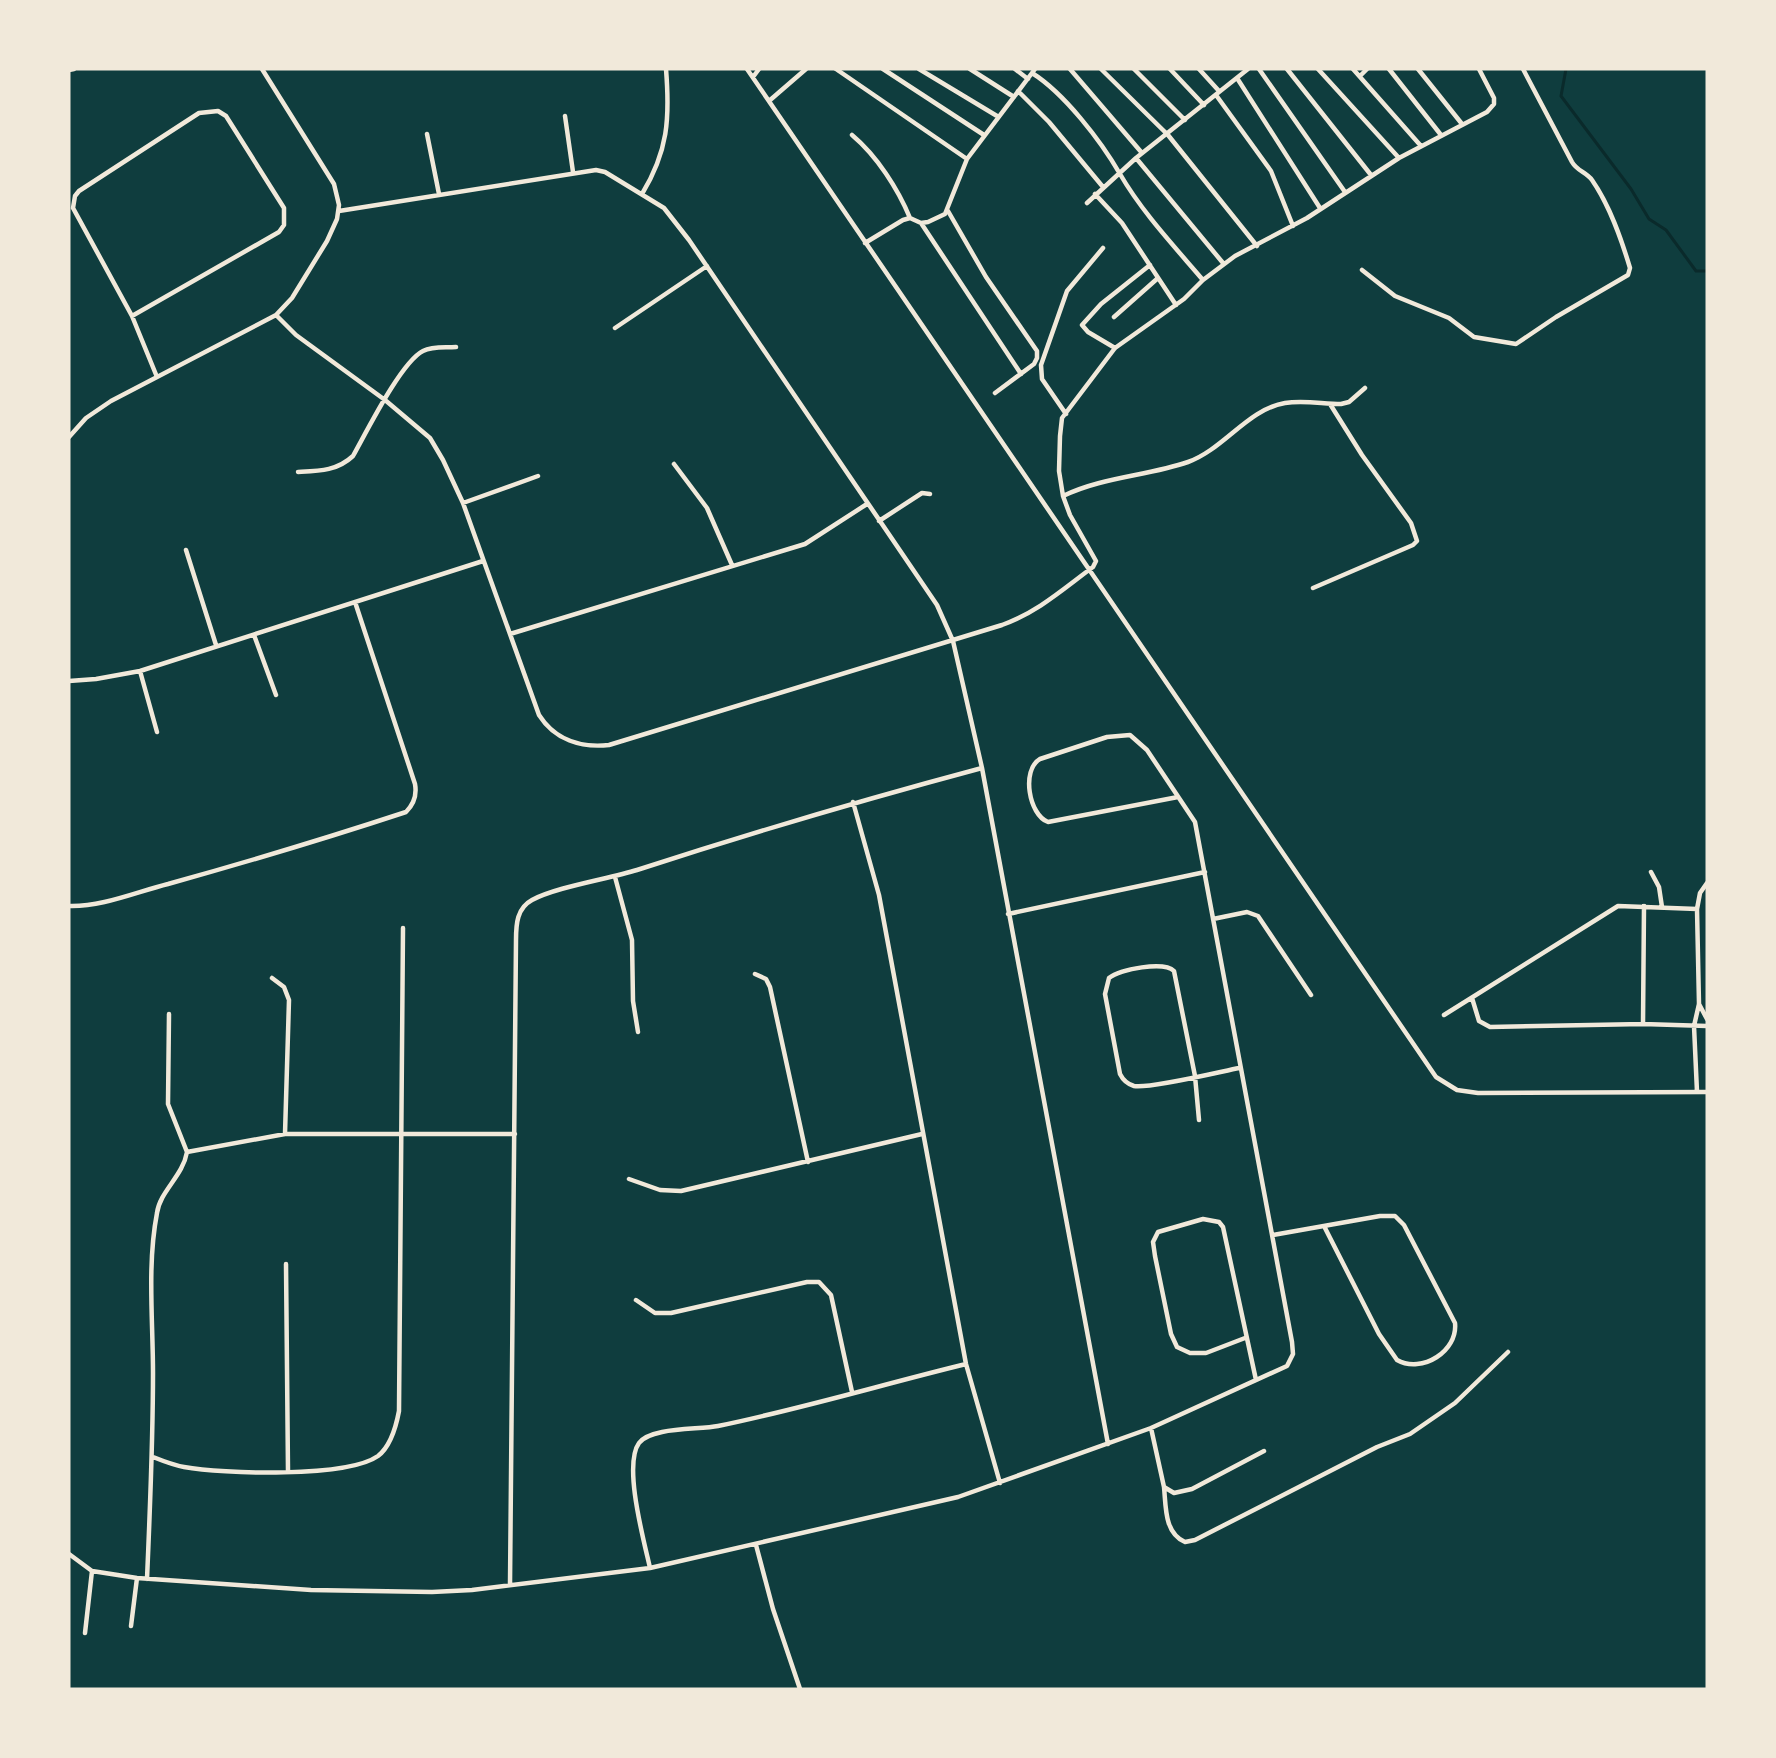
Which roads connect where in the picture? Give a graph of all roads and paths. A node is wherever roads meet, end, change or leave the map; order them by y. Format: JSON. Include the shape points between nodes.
{"nodes":[{"id":1,"x":74,"y":69,"type":"edge"},
{"id":2,"x":262,"y":69,"type":"edge"},
{"id":3,"x":666,"y":69,"type":"edge"},
{"id":4,"x":747,"y":69,"type":"edge"},
{"id":5,"x":759,"y":69,"type":"edge"},
{"id":6,"x":806,"y":69,"type":"edge"},
{"id":7,"x":836,"y":69,"type":"edge"},
{"id":8,"x":883,"y":69,"type":"edge"},
{"id":9,"x":919,"y":69,"type":"edge"},
{"id":10,"x":970,"y":69,"type":"edge"},
{"id":11,"x":1016,"y":69,"type":"edge"},
{"id":12,"x":1070,"y":69,"type":"edge"},
{"id":13,"x":1101,"y":69,"type":"edge"},
{"id":14,"x":1134,"y":69,"type":"edge"},
{"id":15,"x":1170,"y":69,"type":"edge"},
{"id":16,"x":1199,"y":69,"type":"edge"},
{"id":17,"x":1235,"y":69,"type":"edge"},
{"id":18,"x":1248,"y":69,"type":"edge"},
{"id":19,"x":1259,"y":69,"type":"edge"},
{"id":20,"x":1287,"y":69,"type":"edge"},
{"id":21,"x":1318,"y":69,"type":"edge"},
{"id":22,"x":1353,"y":69,"type":"edge"},
{"id":23,"x":1367,"y":69,"type":"edge"},
{"id":24,"x":1389,"y":69,"type":"edge"},
{"id":25,"x":1418,"y":69,"type":"edge"},
{"id":26,"x":1479,"y":69,"type":"edge"},
{"id":27,"x":1523,"y":69,"type":"edge"},
{"id":28,"x":69,"y":70,"type":"edge"},
{"id":29,"x":1033,"y":71,"type":"edge"},
{"id":30,"x":1239,"y":76,"type":"junction"},
{"id":31,"x":1360,"y":76,"type":"junction"},
{"id":32,"x":753,"y":77,"type":"junction"},
{"id":33,"x":1028,"y":79,"type":"junction"},
{"id":34,"x":1018,"y":91,"type":"junction"},
{"id":35,"x":1218,"y":93,"type":"junction"},
{"id":36,"x":1014,"y":97,"type":"junction"},
{"id":37,"x":769,"y":101,"type":"junction"},
{"id":38,"x":1204,"y":105,"type":"junction"},
{"id":39,"x":565,"y":116,"type":"dead end"},
{"id":40,"x":997,"y":116,"type":"junction"},
{"id":41,"x":1185,"y":120,"type":"junction"},
{"id":42,"x":1462,"y":124,"type":"junction"},
{"id":43,"x":427,"y":134,"type":"dead end"},
{"id":44,"x":852,"y":135,"type":"dead end"},
{"id":45,"x":984,"y":135,"type":"junction"},
{"id":46,"x":1168,"y":135,"type":"junction"},
{"id":47,"x":1442,"y":135,"type":"junction"},
{"id":48,"x":1421,"y":146,"type":"junction"},
{"id":49,"x":1142,"y":153,"type":"junction"},
{"id":50,"x":1136,"y":158,"type":"junction"},
{"id":51,"x":1399,"y":158,"type":"junction"},
{"id":52,"x":967,"y":159,"type":"junction"},
{"id":53,"x":573,"y":172,"type":"junction"},
{"id":54,"x":1120,"y":173,"type":"junction"},
{"id":55,"x":1371,"y":175,"type":"junction"},
{"id":56,"x":1103,"y":187,"type":"junction"},
{"id":57,"x":1345,"y":192,"type":"junction"},
{"id":58,"x":439,"y":194,"type":"junction"},
{"id":59,"x":642,"y":194,"type":"junction"},
{"id":60,"x":1095,"y":194,"type":"junction"},
{"id":61,"x":1087,"y":203,"type":"dead end"},
{"id":62,"x":1320,"y":208,"type":"junction"},
{"id":63,"x":339,"y":211,"type":"junction"},
{"id":64,"x":948,"y":211,"type":"junction"},
{"id":65,"x":910,"y":218,"type":"junction"},
{"id":66,"x":921,"y":223,"type":"junction"},
{"id":67,"x":1293,"y":226,"type":"junction"},
{"id":68,"x":865,"y":243,"type":"junction"},
{"id":69,"x":1257,"y":246,"type":"junction"},
{"id":70,"x":1102,"y":248,"type":"dead end"},
{"id":71,"x":1223,"y":263,"type":"junction"},
{"id":72,"x":1150,"y":265,"type":"junction"},
{"id":73,"x":707,"y":266,"type":"junction"},
{"id":74,"x":1362,"y":270,"type":"dead end"},
{"id":75,"x":1158,"y":278,"type":"junction"},
{"id":76,"x":1203,"y":280,"type":"junction"},
{"id":77,"x":1176,"y":305,"type":"junction"},
{"id":78,"x":276,"y":315,"type":"junction"},
{"id":79,"x":132,"y":316,"type":"junction"},
{"id":80,"x":1114,"y":317,"type":"dead end"},
{"id":81,"x":615,"y":328,"type":"dead end"},
{"id":82,"x":456,"y":347,"type":"dead end"},
{"id":83,"x":1115,"y":348,"type":"junction"},
{"id":84,"x":1021,"y":374,"type":"junction"},
{"id":85,"x":157,"y":376,"type":"junction"},
{"id":86,"x":1365,"y":388,"type":"dead end"},
{"id":87,"x":995,"y":393,"type":"dead end"},
{"id":88,"x":385,"y":400,"type":"junction"},
{"id":89,"x":1330,"y":404,"type":"junction"},
{"id":90,"x":1066,"y":414,"type":"junction"},
{"id":91,"x":69,"y":437,"type":"edge"},
{"id":92,"x":674,"y":464,"type":"dead end"},
{"id":93,"x":298,"y":472,"type":"dead end"},
{"id":94,"x":538,"y":476,"type":"dead end"},
{"id":95,"x":930,"y":494,"type":"dead end"},
{"id":96,"x":1063,"y":496,"type":"junction"},
{"id":97,"x":463,"y":503,"type":"junction"},
{"id":98,"x":867,"y":504,"type":"junction"},
{"id":99,"x":879,"y":521,"type":"junction"},
{"id":100,"x":186,"y":550,"type":"dead end"},
{"id":101,"x":483,"y":561,"type":"junction"},
{"id":102,"x":732,"y":565,"type":"junction"},
{"id":103,"x":1089,"y":570,"type":"junction"},
{"id":104,"x":1313,"y":588,"type":"dead end"},
{"id":105,"x":355,"y":602,"type":"junction"},
{"id":106,"x":510,"y":634,"type":"junction"},
{"id":107,"x":255,"y":635,"type":"junction"},
{"id":108,"x":953,"y":641,"type":"junction"},
{"id":109,"x":216,"y":645,"type":"junction"},
{"id":110,"x":140,"y":671,"type":"junction"},
{"id":111,"x":69,"y":681,"type":"edge"},
{"id":112,"x":276,"y":694,"type":"dead end"},
{"id":113,"x":157,"y":732,"type":"dead end"},
{"id":114,"x":981,"y":768,"type":"junction"},
{"id":115,"x":1178,"y":797,"type":"junction"},
{"id":116,"x":853,"y":802,"type":"junction"},
{"id":117,"x":1205,"y":872,"type":"junction"},
{"id":118,"x":1651,"y":872,"type":"dead end"},
{"id":119,"x":615,"y":877,"type":"junction"},
{"id":120,"x":1707,"y":883,"type":"edge"},
{"id":121,"x":69,"y":906,"type":"edge"},
{"id":122,"x":1644,"y":906,"type":"junction"},
{"id":123,"x":1662,"y":907,"type":"junction"},
{"id":124,"x":1697,"y":909,"type":"junction"},
{"id":125,"x":1008,"y":914,"type":"junction"},
{"id":126,"x":1213,"y":919,"type":"junction"},
{"id":127,"x":403,"y":928,"type":"dead end"},
{"id":128,"x":755,"y":974,"type":"dead end"},
{"id":129,"x":272,"y":978,"type":"dead end"},
{"id":130,"x":1311,"y":995,"type":"dead end"},
{"id":131,"x":1472,"y":998,"type":"junction"},
{"id":132,"x":1699,"y":1004,"type":"junction"},
{"id":133,"x":169,"y":1014,"type":"dead end"},
{"id":134,"x":1444,"y":1015,"type":"dead end"},
{"id":135,"x":1707,"y":1019,"type":"edge"},
{"id":136,"x":1643,"y":1024,"type":"junction"},
{"id":137,"x":1694,"y":1026,"type":"junction"},
{"id":138,"x":1707,"y":1026,"type":"edge"},
{"id":139,"x":638,"y":1032,"type":"dead end"},
{"id":140,"x":1239,"y":1068,"type":"junction"},
{"id":141,"x":1195,"y":1076,"type":"junction"},
{"id":142,"x":1697,"y":1092,"type":"junction"},
{"id":143,"x":1707,"y":1092,"type":"edge"},
{"id":144,"x":1199,"y":1120,"type":"dead end"},
{"id":145,"x":285,"y":1134,"type":"junction"},
{"id":146,"x":515,"y":1134,"type":"junction"},
{"id":147,"x":922,"y":1134,"type":"junction"},
{"id":148,"x":402,"y":1136,"type":"junction"},
{"id":149,"x":187,"y":1152,"type":"junction"},
{"id":150,"x":807,"y":1162,"type":"junction"},
{"id":151,"x":629,"y":1179,"type":"dead end"},
{"id":152,"x":1325,"y":1227,"type":"junction"},
{"id":153,"x":1273,"y":1235,"type":"junction"},
{"id":154,"x":285,"y":1264,"type":"dead end"},
{"id":155,"x":636,"y":1300,"type":"dead end"},
{"id":156,"x":1245,"y":1338,"type":"junction"},
{"id":157,"x":1508,"y":1352,"type":"dead end"},
{"id":158,"x":966,"y":1364,"type":"junction"},
{"id":159,"x":1256,"y":1380,"type":"junction"},
{"id":160,"x":852,"y":1392,"type":"junction"},
{"id":161,"x":1151,"y":1428,"type":"junction"},
{"id":162,"x":1108,"y":1444,"type":"junction"},
{"id":163,"x":1264,"y":1450,"type":"dead end"},
{"id":164,"x":153,"y":1457,"type":"junction"},
{"id":165,"x":288,"y":1471,"type":"junction"},
{"id":166,"x":1000,"y":1483,"type":"junction"},
{"id":167,"x":1164,"y":1487,"type":"junction"},
{"id":168,"x":756,"y":1545,"type":"junction"},
{"id":169,"x":69,"y":1554,"type":"edge"},
{"id":170,"x":650,"y":1568,"type":"junction"},
{"id":171,"x":92,"y":1571,"type":"junction"},
{"id":172,"x":137,"y":1578,"type":"junction"},
{"id":173,"x":147,"y":1579,"type":"junction"},
{"id":174,"x":510,"y":1585,"type":"junction"},
{"id":175,"x":131,"y":1626,"type":"dead end"},
{"id":176,"x":85,"y":1633,"type":"dead end"},
{"id":177,"x":800,"y":1689,"type":"edge"}],
"edges":[{"from":1,"to":28,"type":"street"},
{"from":2,"to":63,"type":"street","via":[[334,184]]},
{"from":3,"to":59,"type":"street","via":[[665,140],[660,163]]},
{"from":4,"to":32,"type":"street"},
{"from":5,"to":32,"type":"street"},
{"from":6,"to":37,"type":"street"},
{"from":7,"to":52,"type":"street"},
{"from":8,"to":45,"type":"street"},
{"from":9,"to":40,"type":"street"},
{"from":10,"to":36,"type":"street"},
{"from":11,"to":33,"type":"street"},
{"from":12,"to":49,"type":"street"},
{"from":13,"to":46,"type":"street"},
{"from":14,"to":41,"type":"street"},
{"from":15,"to":38,"type":"street"},
{"from":16,"to":35,"type":"street"},
{"from":17,"to":30,"type":"street"},
{"from":18,"to":30,"type":"street"},
{"from":19,"to":57,"type":"street"},
{"from":20,"to":55,"type":"street"},
{"from":21,"to":51,"type":"street"},
{"from":22,"to":31,"type":"street"},
{"from":23,"to":31,"type":"street"},
{"from":24,"to":47,"type":"street"},
{"from":25,"to":42,"type":"street"},
{"from":26,"to":42,"type":"street","via":[[1494,104],[1483,115]]},
{"from":27,"to":74,"type":"street","via":[[1576,169],[1590,177],[1614,221],[1630,268],[1628,275],[1516,344],[1474,337],[1449,318],[1395,296]]},
{"from":29,"to":33,"type":"street"},
{"from":29,"to":54,"type":"street","via":[[1052,87]]},
{"from":30,"to":35,"type":"street"},
{"from":30,"to":62,"type":"street"},
{"from":31,"to":48,"type":"street"},
{"from":32,"to":37,"type":"street"},
{"from":33,"to":34,"type":"street"},
{"from":34,"to":36,"type":"street"},
{"from":34,"to":56,"type":"street"},
{"from":35,"to":38,"type":"street"},
{"from":35,"to":67,"type":"street","via":[[1271,171]]},
{"from":36,"to":40,"type":"street"},
{"from":37,"to":68,"type":"street"},
{"from":38,"to":41,"type":"street"},
{"from":39,"to":53,"type":"street"},
{"from":40,"to":45,"type":"street"},
{"from":41,"to":46,"type":"street"},
{"from":42,"to":47,"type":"street"},
{"from":43,"to":58,"type":"street"},
{"from":44,"to":65,"type":"street","via":[[894,187]]},
{"from":45,"to":52,"type":"street"},
{"from":46,"to":49,"type":"street"},
{"from":46,"to":69,"type":"street"},
{"from":47,"to":48,"type":"street"},
{"from":48,"to":51,"type":"street"},
{"from":49,"to":50,"type":"street"},
{"from":50,"to":54,"type":"street"},
{"from":50,"to":71,"type":"street"},
{"from":51,"to":55,"type":"street"},
{"from":52,"to":64,"type":"street"},
{"from":53,"to":58,"type":"street"},
{"from":53,"to":59,"type":"street","via":[[605,172]]},
{"from":54,"to":56,"type":"street"},
{"from":54,"to":76,"type":"street"},
{"from":55,"to":57,"type":"street"},
{"from":56,"to":60,"type":"street"},
{"from":57,"to":62,"type":"street"},
{"from":58,"to":63,"type":"street"},
{"from":59,"to":73,"type":"street","via":[[669,214]]},
{"from":60,"to":61,"type":"street"},
{"from":60,"to":72,"type":"street","via":[[1122,223]]},
{"from":62,"to":67,"type":"street"},
{"from":63,"to":78,"type":"street","via":[[327,241],[292,298]]},
{"from":64,"to":66,"type":"street","via":[[938,219]]},
{"from":64,"to":84,"type":"street","via":[[986,277],[1037,351],[1036,361]]},
{"from":65,"to":66,"type":"street"},
{"from":65,"to":68,"type":"street"},
{"from":66,"to":84,"type":"street"},
{"from":67,"to":69,"type":"street"},
{"from":68,"to":103,"type":"street"},
{"from":69,"to":71,"type":"street"},
{"from":70,"to":90,"type":"street","via":[[1067,291],[1041,364],[1042,379]]},
{"from":71,"to":76,"type":"street"},
{"from":72,"to":75,"type":"street"},
{"from":72,"to":83,"type":"street","via":[[1101,304],[1082,326]]},
{"from":73,"to":81,"type":"street"},
{"from":73,"to":98,"type":"street"},
{"from":75,"to":77,"type":"street"},
{"from":75,"to":80,"type":"street"},
{"from":76,"to":77,"type":"street"},
{"from":77,"to":83,"type":"street"},
{"from":78,"to":85,"type":"street"},
{"from":78,"to":88,"type":"street","via":[[319,353]]},
{"from":79,"to":79,"type":"street","via":[[73,208],[75,196],[199,113],[218,111],[226,116],[284,208],[284,225],[279,232]]},
{"from":79,"to":85,"type":"street"},
{"from":82,"to":88,"type":"street","via":[[431,348],[415,356]]},
{"from":83,"to":90,"type":"street"},
{"from":84,"to":87,"type":"street"},
{"from":85,"to":91,"type":"street","via":[[101,407]]},
{"from":86,"to":89,"type":"street","via":[[1349,402]]},
{"from":88,"to":93,"type":"street","via":[[346,463],[338,468]]},
{"from":88,"to":97,"type":"street","via":[[430,438]]},
{"from":89,"to":96,"type":"street","via":[[1284,403],[1251,418],[1210,452],[1191,460],[1084,486]]},
{"from":89,"to":104,"type":"street","via":[[1411,522],[1417,542]]},
{"from":90,"to":96,"type":"street","via":[[1059,451]]},
{"from":92,"to":102,"type":"street","via":[[706,508]]},
{"from":94,"to":97,"type":"street"},
{"from":95,"to":99,"type":"street","via":[[922,493]]},
{"from":96,"to":103,"type":"street","via":[[1079,534],[1095,558]]},
{"from":97,"to":101,"type":"street"},
{"from":98,"to":99,"type":"street"},
{"from":98,"to":102,"type":"street","via":[[805,544]]},
{"from":99,"to":108,"type":"street","via":[[937,605]]},
{"from":100,"to":109,"type":"street"},
{"from":101,"to":105,"type":"street"},
{"from":101,"to":106,"type":"street"},
{"from":102,"to":106,"type":"street"},
{"from":103,"to":108,"type":"street","via":[[1025,616]]},
{"from":103,"to":142,"type":"street","via":[[1430,1071],[1449,1087],[1478,1093]]},
{"from":105,"to":107,"type":"street"},
{"from":105,"to":121,"type":"street","via":[[415,784],[415,799],[410,808],[230,867],[95,904]]},
{"from":106,"to":108,"type":"street","via":[[542,719],[558,735],[591,746],[609,745]]},
{"from":107,"to":109,"type":"street"},
{"from":107,"to":112,"type":"street"},
{"from":108,"to":114,"type":"street"},
{"from":109,"to":110,"type":"street"},
{"from":110,"to":111,"type":"street"},
{"from":110,"to":113,"type":"street"},
{"from":114,"to":116,"type":"street"},
{"from":114,"to":125,"type":"street"},
{"from":115,"to":115,"type":"street","via":[[1048,822],[1038,816],[1029,774],[1040,759],[1124,734],[1148,750]]},
{"from":115,"to":117,"type":"street","via":[[1195,822]]},
{"from":116,"to":119,"type":"street"},
{"from":116,"to":147,"type":"street","via":[[879,895]]},
{"from":117,"to":125,"type":"street"},
{"from":117,"to":126,"type":"street"},
{"from":118,"to":123,"type":"street","via":[[1659,887]]},
{"from":119,"to":139,"type":"street","via":[[632,940]]},
{"from":119,"to":146,"type":"street","via":[[546,895],[527,904],[520,913],[516,929]]},
{"from":120,"to":124,"type":"street"},
{"from":122,"to":123,"type":"street"},
{"from":122,"to":131,"type":"street","via":[[1613,909]]},
{"from":122,"to":136,"type":"street"},
{"from":123,"to":124,"type":"street"},
{"from":124,"to":132,"type":"street"},
{"from":125,"to":162,"type":"street"},
{"from":126,"to":130,"type":"street","via":[[1247,912],[1258,916]]},
{"from":126,"to":140,"type":"street"},
{"from":127,"to":148,"type":"street"},
{"from":128,"to":150,"type":"street","via":[[766,979],[770,987]]},
{"from":129,"to":145,"type":"street","via":[[284,987],[289,1000]]},
{"from":131,"to":134,"type":"street"},
{"from":131,"to":136,"type":"street","via":[[1479,1021],[1490,1027]]},
{"from":132,"to":135,"type":"street"},
{"from":132,"to":137,"type":"street"},
{"from":133,"to":149,"type":"street","via":[[168,1104]]},
{"from":136,"to":137,"type":"street"},
{"from":137,"to":138,"type":"street"},
{"from":137,"to":142,"type":"street"},
{"from":140,"to":141,"type":"street"},
{"from":140,"to":153,"type":"street"},
{"from":141,"to":141,"type":"street","via":[[1143,1087],[1123,1080],[1105,994],[1114,975],[1161,965],[1171,968],[1176,976]]},
{"from":141,"to":144,"type":"street"},
{"from":142,"to":143,"type":"street"},
{"from":145,"to":148,"type":"street"},
{"from":145,"to":149,"type":"street"},
{"from":146,"to":148,"type":"street"},
{"from":146,"to":174,"type":"street"},
{"from":147,"to":150,"type":"street"},
{"from":147,"to":158,"type":"street"},
{"from":148,"to":165,"type":"street","via":[[399,1412],[395,1431],[380,1454],[361,1464]]},
{"from":149,"to":164,"type":"street","via":[[178,1176],[159,1205],[155,1229]]},
{"from":150,"to":151,"type":"street","via":[[671,1192]]},
{"from":152,"to":152,"type":"street","via":[[1379,1334],[1397,1360],[1432,1360],[1447,1348],[1455,1336],[1455,1323],[1400,1219],[1380,1216]]},
{"from":152,"to":153,"type":"street"},
{"from":153,"to":159,"type":"street","via":[[1293,1354],[1287,1366]]},
{"from":154,"to":165,"type":"street"},
{"from":155,"to":160,"type":"street","via":[[655,1313],[671,1313],[819,1282],[831,1295]]},
{"from":156,"to":156,"type":"street","via":[[1206,1353],[1190,1353],[1177,1347],[1171,1335],[1155,1256],[1153,1242],[1158,1232],[1203,1219],[1219,1222]]},
{"from":156,"to":159,"type":"street"},
{"from":157,"to":167,"type":"street","via":[[1455,1403],[1410,1434],[1195,1540],[1185,1542],[1174,1534]]},
{"from":158,"to":160,"type":"street"},
{"from":158,"to":166,"type":"street"},
{"from":159,"to":161,"type":"street"},
{"from":160,"to":170,"type":"street","via":[[720,1426],[659,1432],[643,1438],[635,1451],[635,1497]]},
{"from":161,"to":162,"type":"street"},
{"from":161,"to":167,"type":"street"},
{"from":162,"to":166,"type":"street"},
{"from":163,"to":167,"type":"street","via":[[1186,1492],[1174,1493]]},
{"from":164,"to":165,"type":"street","via":[[184,1467],[212,1470]]},
{"from":164,"to":173,"type":"street"},
{"from":166,"to":168,"type":"street","via":[[918,1508]]},
{"from":168,"to":170,"type":"street"},
{"from":168,"to":177,"type":"street"},
{"from":169,"to":171,"type":"street"},
{"from":170,"to":174,"type":"street"},
{"from":171,"to":172,"type":"street"},
{"from":171,"to":176,"type":"street"},
{"from":172,"to":173,"type":"street"},
{"from":172,"to":175,"type":"street"},
{"from":173,"to":174,"type":"street","via":[[402,1592]]}]}
